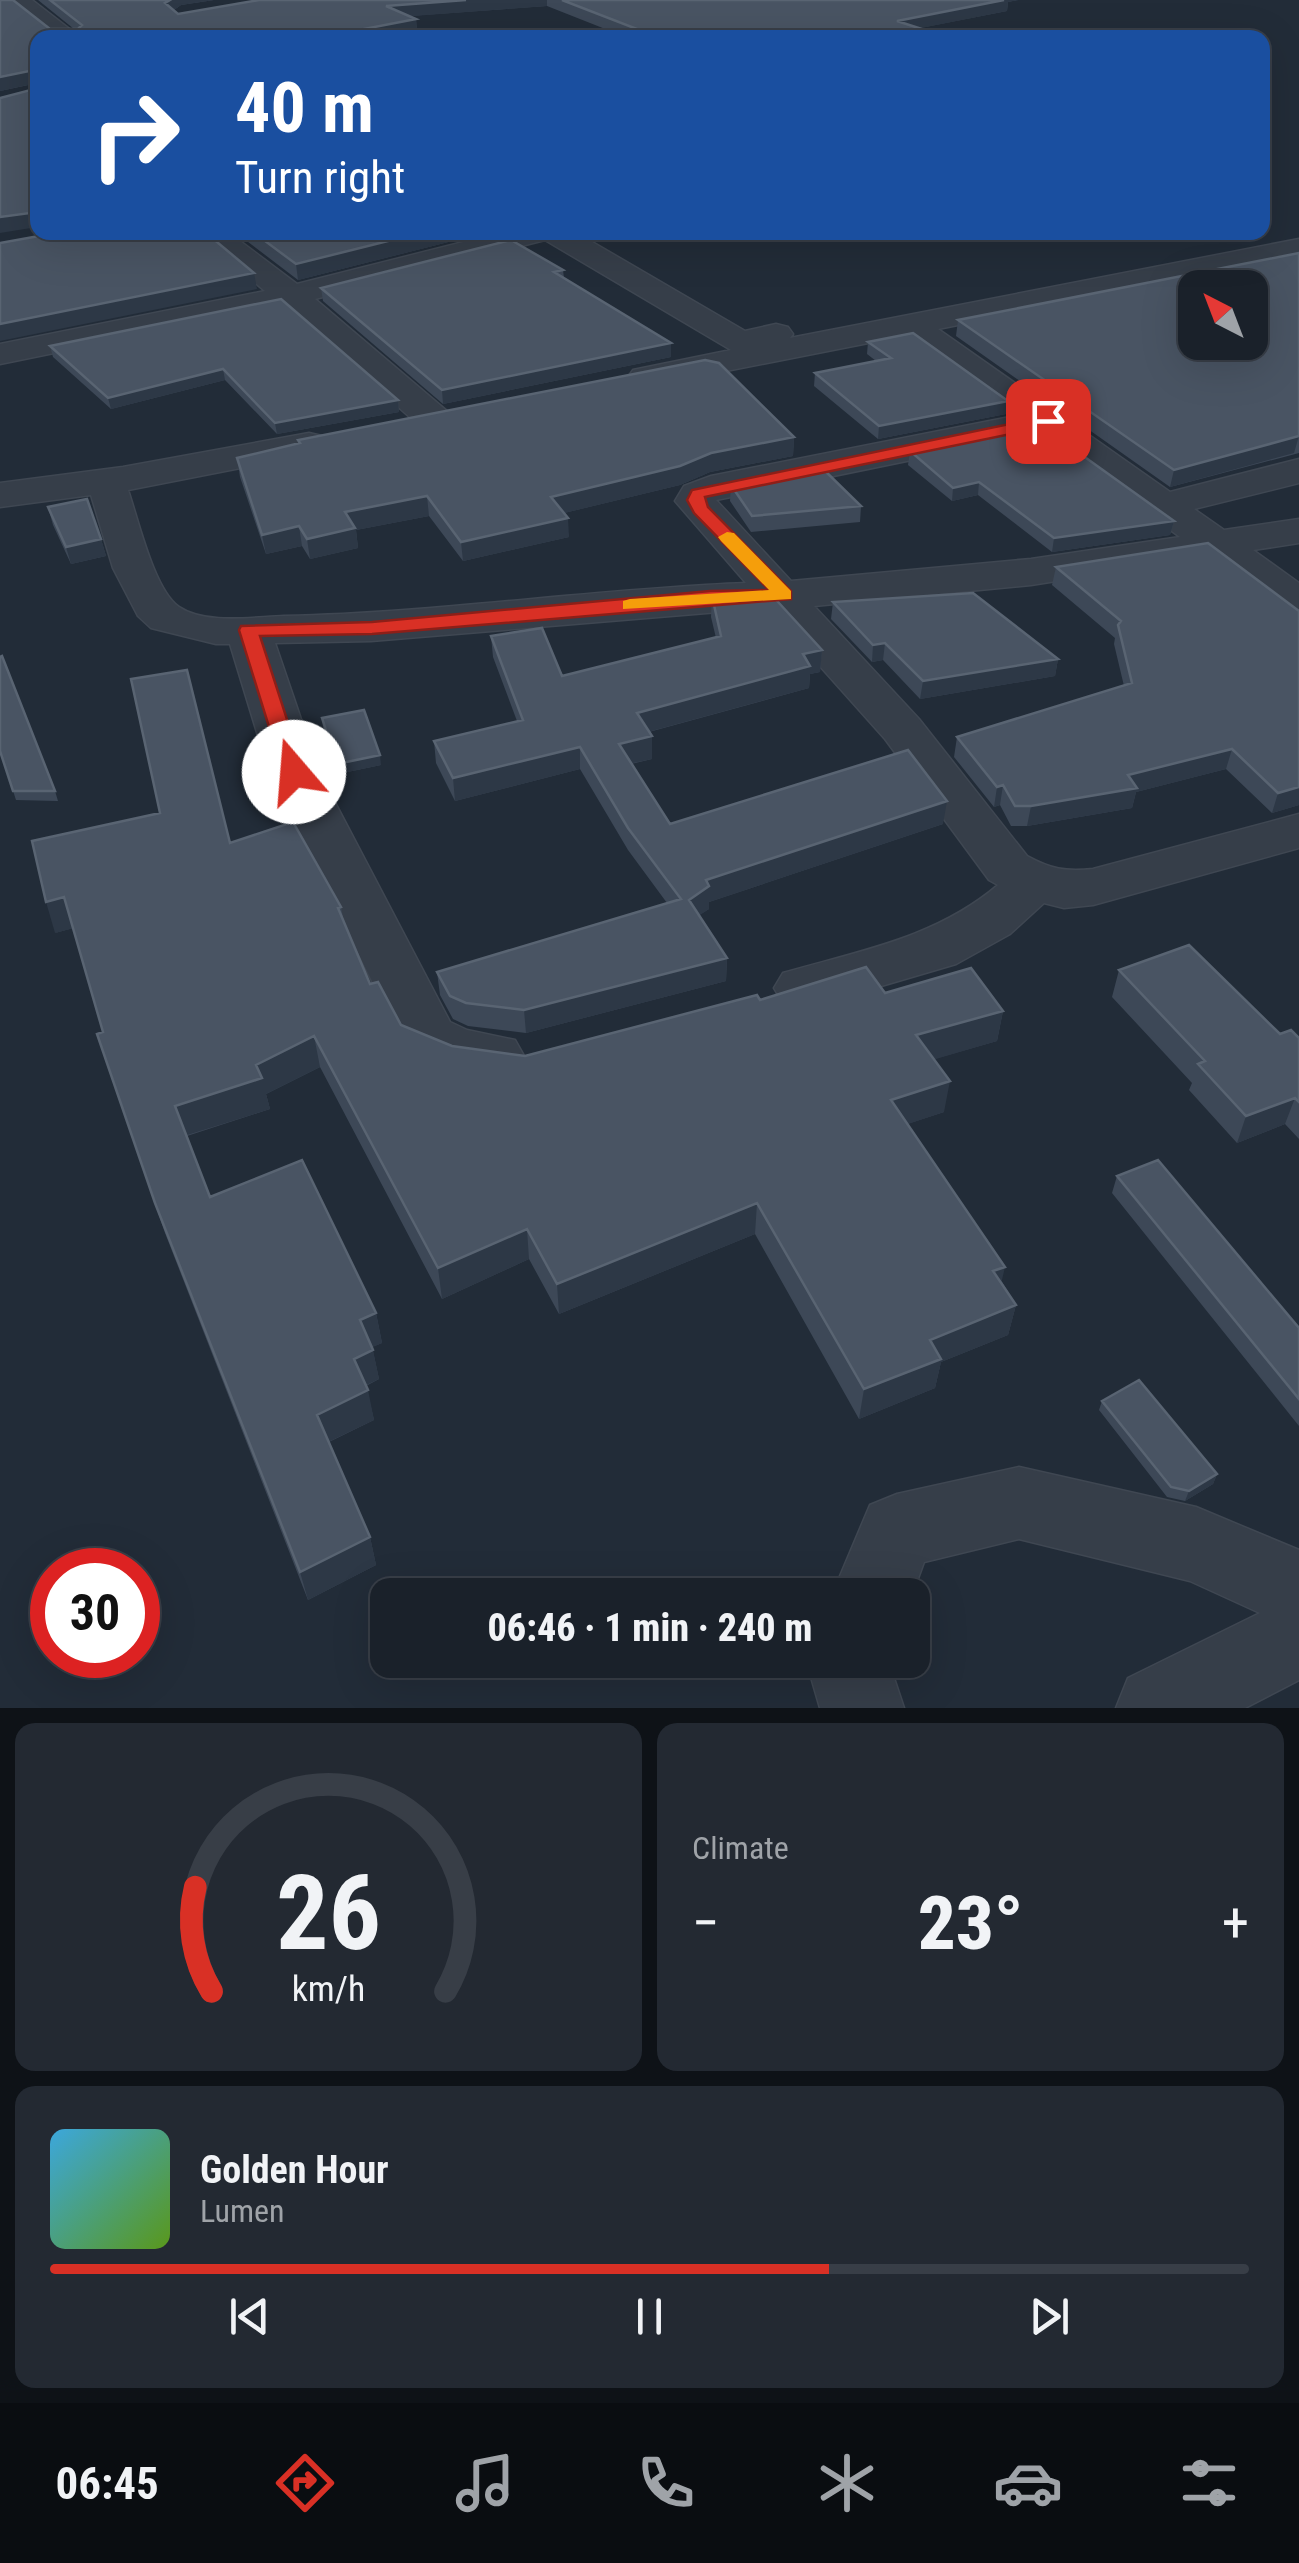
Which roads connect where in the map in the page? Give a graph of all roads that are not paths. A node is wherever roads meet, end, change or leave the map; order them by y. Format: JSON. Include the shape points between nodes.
{"nodes":[{"id":1,"x":22,"y":4,"type":"edge"},
{"id":2,"x":0,"y":11,"type":"edge"},
{"id":3,"x":59,"y":30,"type":"edge"},
{"id":4,"x":1299,"y":225,"type":"edge"},
{"id":5,"x":1270,"y":231,"type":"edge"},
{"id":6,"x":219,"y":240,"type":"edge"},
{"id":7,"x":509,"y":240,"type":"edge"},
{"id":8,"x":566,"y":240,"type":"edge"},
{"id":9,"x":1227,"y":240,"type":"edge"},
{"id":10,"x":1299,"y":248,"type":"edge"},
{"id":11,"x":291,"y":295,"type":"junction"},
{"id":12,"x":908,"y":322,"type":"junction"},
{"id":13,"x":0,"y":354,"type":"edge"},
{"id":14,"x":610,"y":384,"type":"edge"},
{"id":15,"x":474,"y":412,"type":"edge"},
{"id":16,"x":435,"y":420,"type":"junction"},
{"id":17,"x":1048,"y":421,"type":"junction"},
{"id":18,"x":396,"y":428,"type":"edge"},
{"id":19,"x":338,"y":439,"type":"edge"},
{"id":20,"x":1299,"y":471,"type":"edge"},
{"id":21,"x":106,"y":482,"type":"junction"},
{"id":22,"x":0,"y":494,"type":"edge"},
{"id":23,"x":1165,"y":504,"type":"junction"},
{"id":24,"x":1299,"y":531,"type":"edge"},
{"id":25,"x":1218,"y":541,"type":"junction"},
{"id":26,"x":784,"y":595,"type":"junction"},
{"id":27,"x":1299,"y":602,"type":"edge"},
{"id":28,"x":248,"y":630,"type":"junction"},
{"id":29,"x":1299,"y":830,"type":"edge"},
{"id":30,"x":1034,"y":883,"type":"junction"},
{"id":31,"x":758,"y":1000,"type":"edge"},
{"id":32,"x":545,"y":1055,"type":"edge"},
{"id":33,"x":879,"y":1578,"type":"edge"},
{"id":34,"x":1299,"y":1590,"type":"edge"},
{"id":35,"x":1299,"y":1637,"type":"edge"},
{"id":36,"x":853,"y":1678,"type":"edge"},
{"id":37,"x":862,"y":1708,"type":"edge"},
{"id":38,"x":1158,"y":1708,"type":"edge"}],
"edges":[{"from":1,"to":2,"type":"street"},
{"from":1,"to":3,"type":"street"},
{"from":4,"to":5,"type":"street"},
{"from":6,"to":11,"type":"street"},
{"from":7,"to":11,"type":"street"},
{"from":8,"to":9,"type":"street","via":[[740,342]]},
{"from":10,"to":12,"type":"street"},
{"from":11,"to":13,"type":"street"},
{"from":11,"to":16,"type":"street"},
{"from":12,"to":14,"type":"street"},
{"from":12,"to":17,"type":"street"},
{"from":15,"to":16,"type":"street"},
{"from":16,"to":18,"type":"street"},
{"from":17,"to":23,"type":"street"},
{"from":17,"to":26,"type":"street","via":[[698,494],[700,510]]},
{"from":19,"to":21,"type":"street"},
{"from":20,"to":23,"type":"street"},
{"from":21,"to":22,"type":"street"},
{"from":21,"to":28,"type":"street","via":[[152,607],[168,619],[216,631]]},
{"from":23,"to":25,"type":"street"},
{"from":24,"to":25,"type":"street"},
{"from":25,"to":26,"type":"street","via":[[1031,572]]},
{"from":25,"to":27,"type":"street"},
{"from":26,"to":28,"type":"street","via":[[372,628]]},
{"from":26,"to":30,"type":"street","via":[[902,729],[1008,868]]},
{"from":28,"to":32,"type":"street","via":[[294,772],[428,1037],[457,1051],[526,1060]]},
{"from":29,"to":30,"type":"street","via":[[1094,888]]},
{"from":30,"to":31,"type":"street","via":[[991,921],[936,950]]},
{"from":33,"to":34,"type":"street","via":[[897,1530],[1019,1503],[1196,1545]]},
{"from":35,"to":38,"type":"street"},
{"from":36,"to":37,"type":"street"}]}
